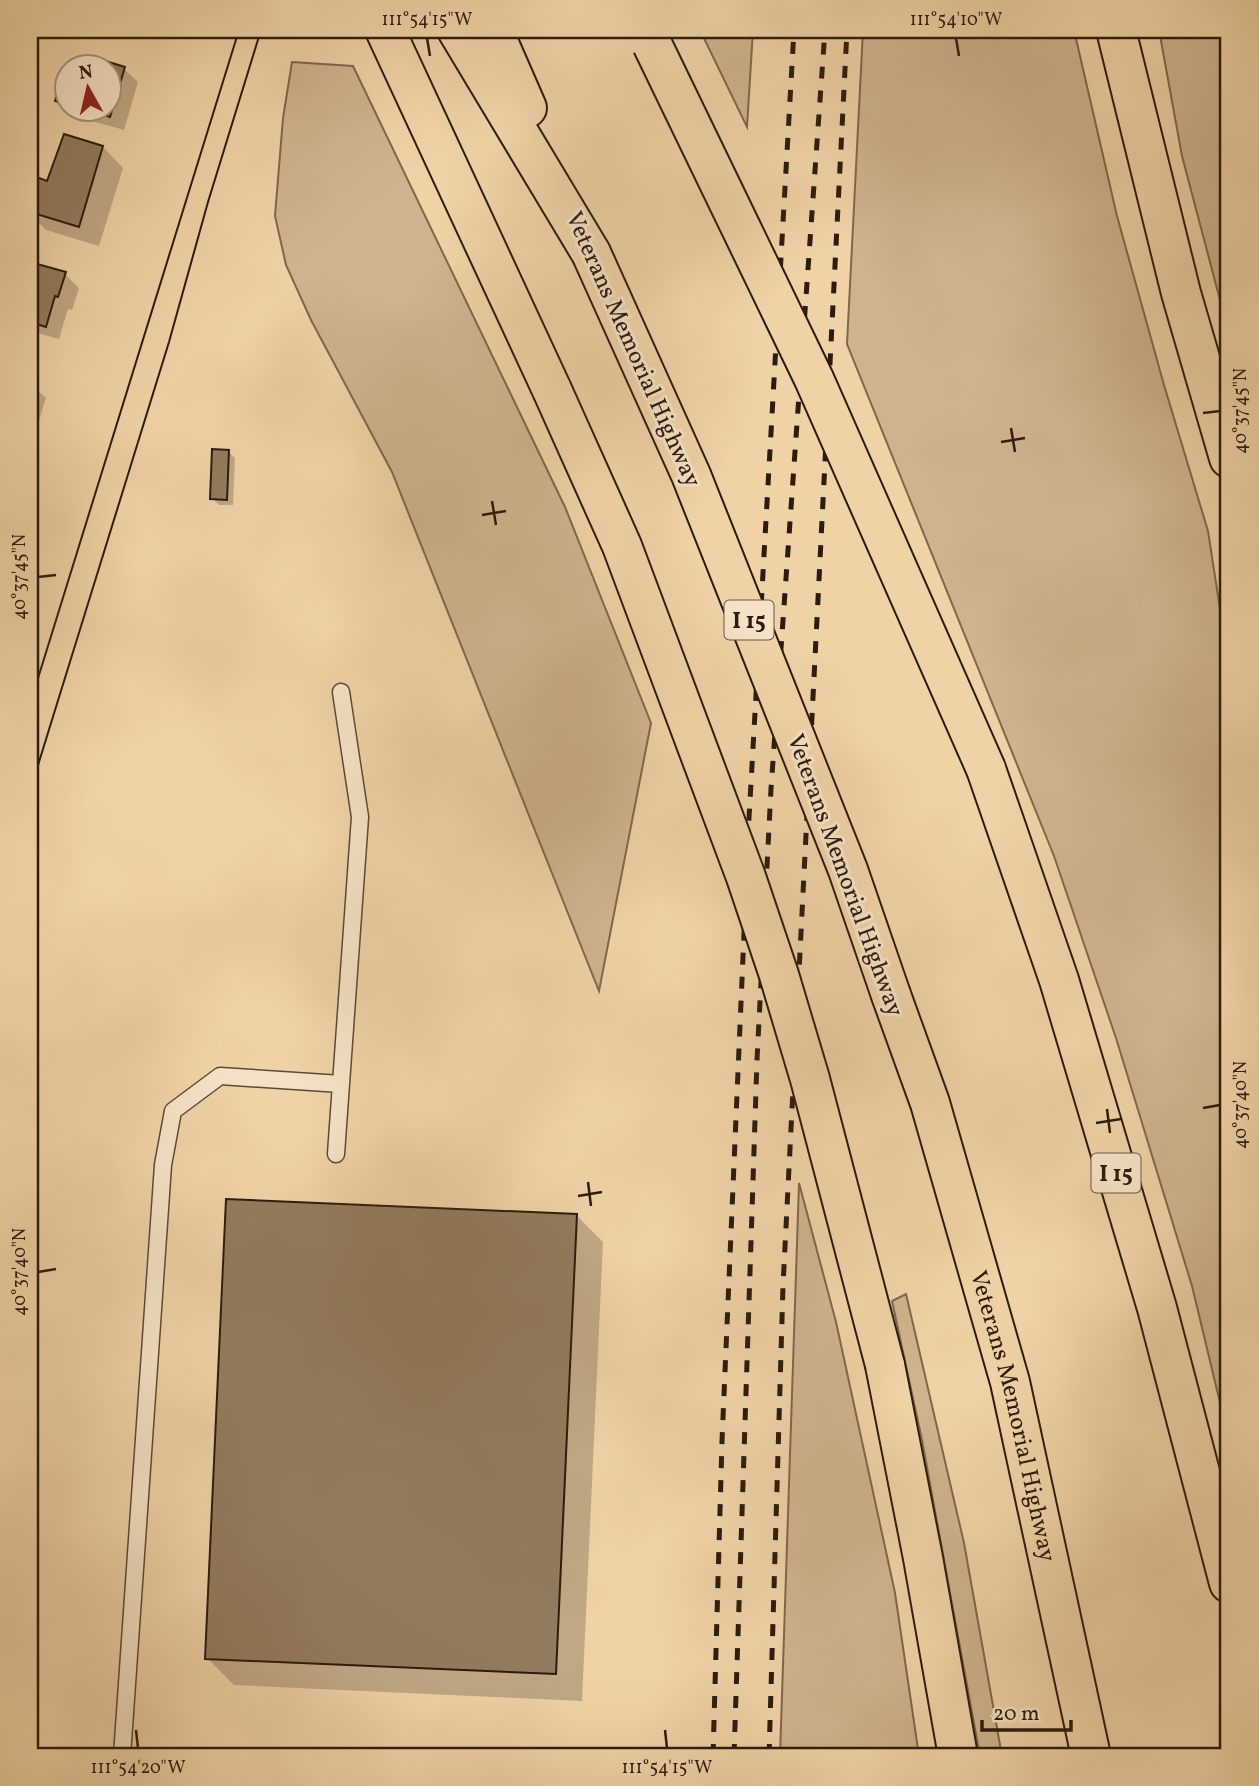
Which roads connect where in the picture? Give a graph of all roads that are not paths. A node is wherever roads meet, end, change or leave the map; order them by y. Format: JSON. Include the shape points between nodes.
{"nodes":[{"id":1,"x":457,"y":30,"type":"edge"},
{"id":2,"x":493,"y":30,"type":"edge"},
{"id":3,"x":388,"y":37,"type":"edge"},
{"id":4,"x":649,"y":37,"type":"edge"},
{"id":5,"x":1120,"y":42,"type":"edge"},
{"id":6,"x":591,"y":253,"type":"junction"},
{"id":7,"x":1229,"y":458,"type":"edge"},
{"id":8,"x":341,"y":692,"type":"dead end"},
{"id":9,"x":341,"y":1084,"type":"junction"},
{"id":10,"x":336,"y":1154,"type":"dead end"},
{"id":11,"x":1229,"y":1583,"type":"edge"},
{"id":12,"x":1085,"y":1746,"type":"edge"},
{"id":13,"x":122,"y":1756,"type":"edge"},
{"id":14,"x":958,"y":1756,"type":"edge"}],
"edges":[{"from":1,"to":6,"type":"highway"},
{"from":2,"to":6,"type":"highway","name":"Veterans Memorial Highway","number":"I 15"},
{"from":3,"to":14,"type":"highway","bridge":true,"via":[[622,546],[779,975],[885,1365]]},
{"from":4,"to":11,"type":"highway","number":"I 15","bridge":true,"via":[[814,379],[986,769],[1059,980],[1153,1295]]},
{"from":5,"to":7,"type":"highway","via":[[1181,293]]},
{"from":6,"to":12,"type":"highway","name":"Veterans Memorial Highway","number":"I 15","bridge":true,"via":[[691,475],[848,870],[930,1103],[1010,1382]]},
{"from":8,"to":9,"type":"lane","via":[[360,817]]},
{"from":9,"to":10,"type":"lane"},
{"from":9,"to":13,"type":"lane","via":[[220,1076],[173,1111],[163,1166]]}]}
